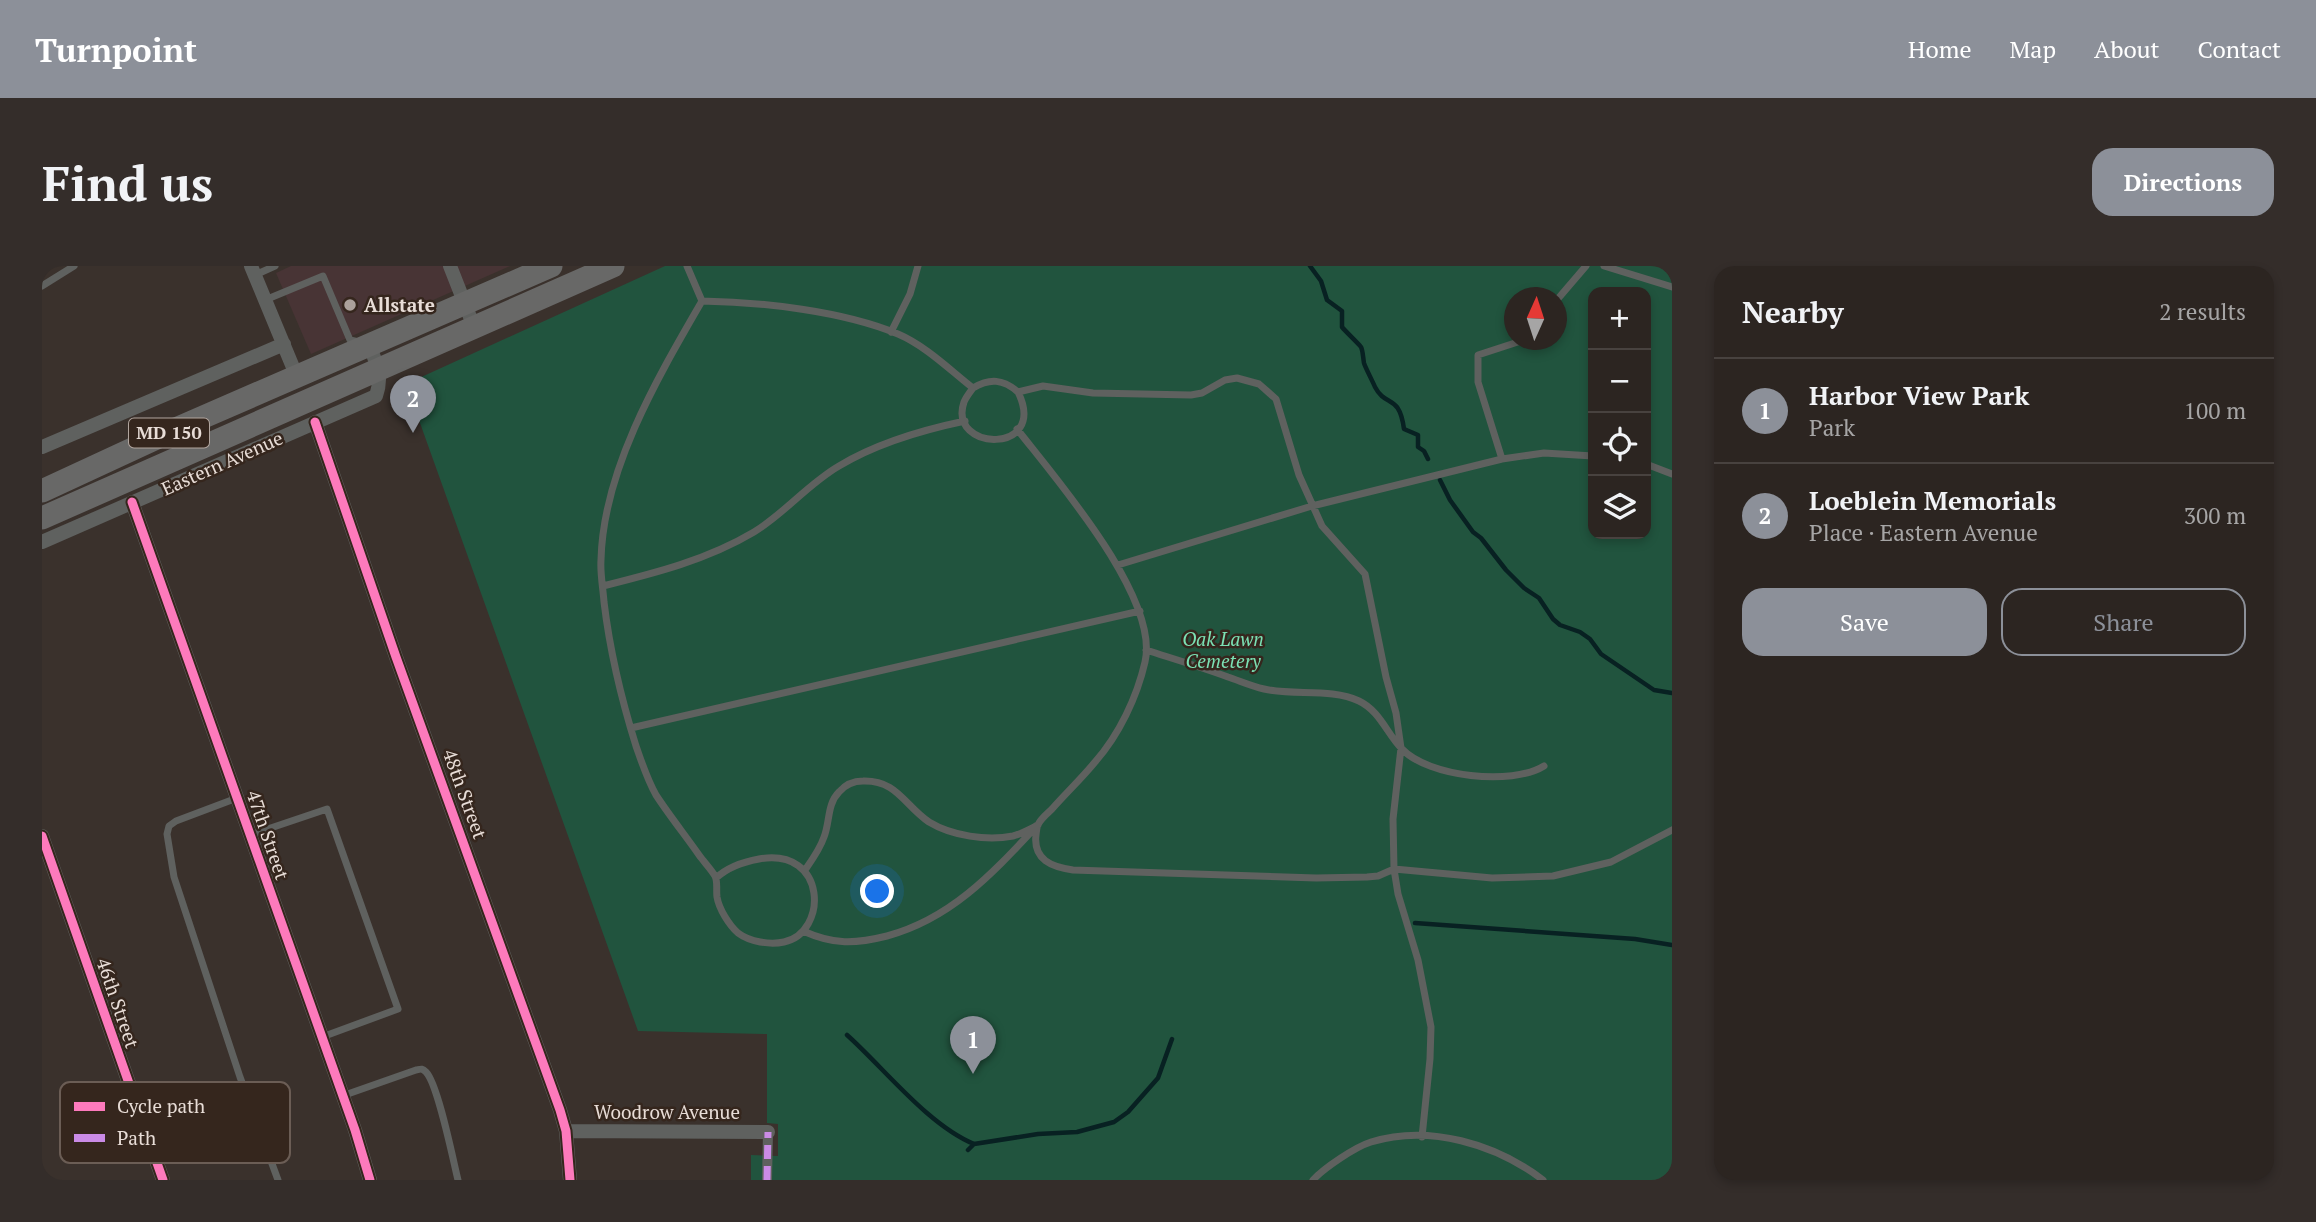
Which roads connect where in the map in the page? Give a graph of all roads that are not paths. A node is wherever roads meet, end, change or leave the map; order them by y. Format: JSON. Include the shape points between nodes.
{"nodes":[{"id":1,"x":74,"y":266,"type":"edge"},
{"id":2,"x":275,"y":266,"type":"edge"},
{"id":3,"x":450,"y":266,"type":"edge"},
{"id":4,"x":613,"y":266,"type":"edge"},
{"id":5,"x":687,"y":266,"type":"edge"},
{"id":6,"x":918,"y":266,"type":"edge"},
{"id":7,"x":1586,"y":266,"type":"edge"},
{"id":8,"x":1604,"y":266,"type":"edge"},
{"id":9,"x":546,"y":267,"type":"edge"},
{"id":10,"x":253,"y":271,"type":"edge"},
{"id":11,"x":42,"y":286,"type":"edge"},
{"id":12,"x":1672,"y":287,"type":"edge"},
{"id":13,"x":1567,"y":288,"type":"edge"},
{"id":14,"x":265,"y":300,"type":"junction"},
{"id":15,"x":702,"y":301,"type":"junction"},
{"id":16,"x":465,"y":304,"type":"junction"},
{"id":17,"x":474,"y":327,"type":"junction"},
{"id":18,"x":891,"y":332,"type":"junction"},
{"id":19,"x":284,"y":344,"type":"junction"},
{"id":20,"x":369,"y":345,"type":"junction"},
{"id":21,"x":1504,"y":347,"type":"edge"},
{"id":22,"x":379,"y":369,"type":"junction"},
{"id":23,"x":297,"y":377,"type":"junction"},
{"id":24,"x":973,"y":388,"type":"junction"},
{"id":25,"x":1018,"y":392,"type":"junction"},
{"id":26,"x":311,"y":411,"type":"junction"},
{"id":27,"x":965,"y":421,"type":"junction"},
{"id":28,"x":1017,"y":429,"type":"junction"},
{"id":29,"x":42,"y":447,"type":"edge"},
{"id":30,"x":1588,"y":456,"type":"edge"},
{"id":31,"x":1502,"y":459,"type":"junction"},
{"id":32,"x":1651,"y":466,"type":"edge"},
{"id":33,"x":1672,"y":474,"type":"edge"},
{"id":34,"x":42,"y":491,"type":"edge"},
{"id":35,"x":132,"y":502,"type":"junction"},
{"id":36,"x":1312,"y":506,"type":"junction"},
{"id":37,"x":42,"y":518,"type":"edge"},
{"id":38,"x":42,"y":541,"type":"edge"},
{"id":39,"x":1118,"y":565,"type":"junction"},
{"id":40,"x":603,"y":586,"type":"junction"},
{"id":41,"x":1140,"y":611,"type":"junction"},
{"id":42,"x":1146,"y":650,"type":"junction"},
{"id":43,"x":631,"y":728,"type":"junction"},
{"id":44,"x":1401,"y":748,"type":"junction"},
{"id":45,"x":1544,"y":766,"type":"dead end"},
{"id":46,"x":237,"y":798,"type":"junction"},
{"id":47,"x":1038,"y":825,"type":"junction"},
{"id":48,"x":1672,"y":830,"type":"edge"},
{"id":49,"x":250,"y":835,"type":"junction"},
{"id":50,"x":42,"y":836,"type":"edge"},
{"id":51,"x":1394,"y":869,"type":"junction"},
{"id":52,"x":805,"y":870,"type":"junction"},
{"id":53,"x":716,"y":878,"type":"junction"},
{"id":54,"x":803,"y":931,"type":"junction"},
{"id":55,"x":321,"y":1038,"type":"junction"},
{"id":56,"x":129,"y":1082,"type":"edge"},
{"id":57,"x":243,"y":1082,"type":"edge"},
{"id":58,"x":342,"y":1096,"type":"junction"},
{"id":59,"x":566,"y":1131,"type":"junction"},
{"id":60,"x":768,"y":1132,"type":"joint"},
{"id":61,"x":1422,"y":1137,"type":"junction"},
{"id":62,"x":157,"y":1163,"type":"edge"},
{"id":63,"x":272,"y":1163,"type":"edge"},
{"id":64,"x":163,"y":1180,"type":"edge"},
{"id":65,"x":278,"y":1180,"type":"edge"},
{"id":66,"x":370,"y":1180,"type":"edge"},
{"id":67,"x":458,"y":1180,"type":"edge"},
{"id":68,"x":570,"y":1180,"type":"edge"},
{"id":69,"x":767,"y":1180,"type":"edge"},
{"id":70,"x":1313,"y":1180,"type":"edge"},
{"id":71,"x":1543,"y":1180,"type":"edge"}],
"edges":[{"from":1,"to":11,"type":"lane"},
{"from":2,"to":10,"type":"lane"},
{"from":3,"to":16,"type":"street"},
{"from":4,"to":17,"type":"main road","name":"Eastern Avenue","number":"MD 150"},
{"from":5,"to":15,"type":"lane"},
{"from":6,"to":18,"type":"lane"},
{"from":7,"to":13,"type":"lane"},
{"from":8,"to":12,"type":"lane"},
{"from":9,"to":16,"type":"main road","number":"MD 150"},
{"from":10,"to":14,"type":"street"},
{"from":14,"to":19,"type":"street"},
{"from":14,"to":20,"type":"lane","via":[[323,276],[351,340]]},
{"from":15,"to":18,"type":"lane","via":[[798,310],[856,320]]},
{"from":15,"to":40,"type":"lane","via":[[654,389],[623,460],[604,529]]},
{"from":16,"to":17,"type":"street"},
{"from":16,"to":20,"type":"main road","number":"MD 150"},
{"from":17,"to":22,"type":"main road","name":"Eastern Avenue","number":"MD 150"},
{"from":18,"to":24,"type":"lane","via":[[923,348]]},
{"from":19,"to":23,"type":"street"},
{"from":19,"to":29,"type":"street"},
{"from":20,"to":22,"type":"street"},
{"from":20,"to":23,"type":"main road","number":"MD 150"},
{"from":21,"to":31,"type":"lane","via":[[1478,355],[1478,382]]},
{"from":22,"to":26,"type":"main road","name":"Eastern Avenue","number":"MD 150"},
{"from":23,"to":26,"type":"main road"},
{"from":23,"to":34,"type":"main road","number":"MD 150"},
{"from":24,"to":25,"type":"lane","via":[[995,380]]},
{"from":24,"to":27,"type":"lane","via":[[964,402]]},
{"from":25,"to":28,"type":"lane","via":[[1024,410]]},
{"from":25,"to":36,"type":"lane","via":[[1043,386],[1177,396],[1202,393],[1237,378],[1259,384],[1276,399]]},
{"from":26,"to":35,"type":"street","name":"Eastern Avenue"},
{"from":26,"to":37,"type":"main road","name":"Eastern Avenue","number":"MD 150"},
{"from":26,"to":59,"type":"street","name":"48th Street"},
{"from":27,"to":28,"type":"lane","via":[[978,437],[990,441]]},
{"from":27,"to":40,"type":"lane","via":[[914,434],[837,467],[777,517],[717,552]]},
{"from":28,"to":39,"type":"lane"},
{"from":30,"to":31,"type":"lane","via":[[1544,453]]},
{"from":31,"to":36,"type":"lane"},
{"from":32,"to":33,"type":"lane"},
{"from":35,"to":38,"type":"street","name":"Eastern Avenue"},
{"from":35,"to":46,"type":"street","name":"47th Street"},
{"from":36,"to":39,"type":"lane"},
{"from":36,"to":44,"type":"lane","via":[[1322,526],[1365,574]]},
{"from":39,"to":41,"type":"lane"},
{"from":40,"to":43,"type":"lane","via":[[615,673]]},
{"from":41,"to":42,"type":"lane"},
{"from":41,"to":43,"type":"lane"},
{"from":42,"to":44,"type":"lane","via":[[1265,689],[1362,702]]},
{"from":42,"to":47,"type":"lane","via":[[1137,691],[1097,761]]},
{"from":43,"to":53,"type":"lane","via":[[657,796]]},
{"from":44,"to":45,"type":"lane","via":[[1437,769],[1483,776],[1528,773]]},
{"from":44,"to":51,"type":"lane"},
{"from":46,"to":49,"type":"street","name":"47th Street"},
{"from":46,"to":57,"type":"lane","via":[[176,821],[169,826],[167,841],[191,934]]},
{"from":47,"to":51,"type":"lane","via":[[1035,843],[1039,855],[1046,863],[1073,870],[1316,878],[1378,876]]},
{"from":47,"to":52,"type":"lane","via":[[992,838],[954,832],[930,822],[885,784],[855,781],[837,793],[824,837]]},
{"from":47,"to":54,"type":"lane","via":[[979,884],[941,915],[911,930],[864,942],[821,939]]},
{"from":48,"to":51,"type":"lane","via":[[1611,862],[1553,876],[1492,878]]},
{"from":49,"to":55,"type":"street","name":"47th Street"},
{"from":49,"to":55,"type":"lane","via":[[327,808],[398,1009]]},
{"from":50,"to":56,"type":"street","name":"46th Street"},
{"from":51,"to":61,"type":"lane","via":[[1431,1027]]},
{"from":52,"to":53,"type":"lane","via":[[793,862],[766,858],[738,864]]},
{"from":52,"to":54,"type":"lane","via":[[814,899]]},
{"from":53,"to":54,"type":"lane","via":[[723,914],[747,938],[782,943]]},
{"from":55,"to":58,"type":"street","name":"47th Street"},
{"from":58,"to":66,"type":"street","name":"47th Street"},
{"from":58,"to":67,"type":"lane","via":[[422,1069],[435,1093]]},
{"from":59,"to":60,"type":"street","name":"Woodrow Avenue"},
{"from":59,"to":68,"type":"street","name":"48th Street"},
{"from":60,"to":69,"type":"street"},
{"from":61,"to":70,"type":"lane","via":[[1368,1143]]},
{"from":61,"to":71,"type":"lane","via":[[1477,1145],[1521,1163]]},
{"from":62,"to":64,"type":"street","name":"46th Street"},
{"from":63,"to":65,"type":"lane"}]}
